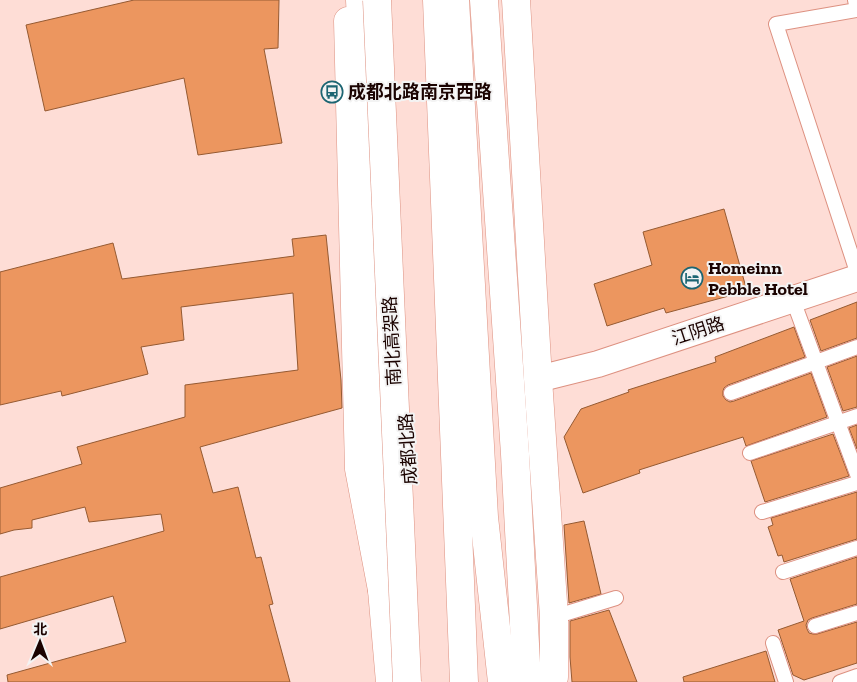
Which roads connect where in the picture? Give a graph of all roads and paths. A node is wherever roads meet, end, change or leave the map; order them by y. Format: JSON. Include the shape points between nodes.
{"nodes":[{"id":1,"x":348,"y":0,"type":"edge"},
{"id":2,"x":360,"y":0,"type":"edge"},
{"id":3,"x":377,"y":0,"type":"edge"},
{"id":4,"x":437,"y":0,"type":"edge"},
{"id":5,"x":456,"y":0,"type":"edge"},
{"id":6,"x":484,"y":0,"type":"edge"},
{"id":7,"x":516,"y":0,"type":"edge"},
{"id":8,"x":855,"y":0,"type":"edge"},
{"id":9,"x":857,"y":10,"type":"edge"},
{"id":10,"x":857,"y":272,"type":"edge"},
{"id":11,"x":857,"y":278,"type":"edge"},
{"id":12,"x":793,"y":300,"type":"junction"},
{"id":13,"x":857,"y":347,"type":"edge"},
{"id":14,"x":816,"y":362,"type":"junction"},
{"id":15,"x":538,"y":379,"type":"junction"},
{"id":16,"x":731,"y":393,"type":"dead end"},
{"id":17,"x":857,"y":416,"type":"edge"},
{"id":18,"x":838,"y":423,"type":"junction"},
{"id":19,"x":750,"y":453,"type":"dead end"},
{"id":20,"x":857,"y":474,"type":"edge"},
{"id":21,"x":857,"y":483,"type":"edge"},
{"id":22,"x":762,"y":512,"type":"dead end"},
{"id":23,"x":857,"y":548,"type":"edge"},
{"id":24,"x":783,"y":572,"type":"dead end"},
{"id":25,"x":382,"y":590,"type":"junction"},
{"id":26,"x":616,"y":598,"type":"dead end"},
{"id":27,"x":857,"y":613,"type":"edge"},
{"id":28,"x":554,"y":618,"type":"junction"},
{"id":29,"x":815,"y":626,"type":"dead end"},
{"id":30,"x":773,"y":643,"type":"dead end"},
{"id":31,"x":857,"y":676,"type":"edge"},
{"id":32,"x":390,"y":682,"type":"edge"},
{"id":33,"x":407,"y":682,"type":"edge"},
{"id":34,"x":464,"y":682,"type":"edge"},
{"id":35,"x":502,"y":682,"type":"edge"},
{"id":36,"x":526,"y":682,"type":"edge"},
{"id":37,"x":551,"y":682,"type":"edge"},
{"id":38,"x":786,"y":682,"type":"edge"},
{"id":39,"x":840,"y":682,"type":"edge"}],
"edges":[{"from":1,"to":25,"type":"main road","via":[[359,469]]},
{"from":2,"to":25,"type":"main road","via":[[382,436]]},
{"from":3,"to":25,"type":"main road","name":"成都北路","via":[[413,514]]},
{"from":3,"to":33,"type":"main road","name":"南北高架路","bridge":true},
{"from":4,"to":34,"type":"main road"},
{"from":5,"to":35,"type":"main road","via":[[484,518]]},
{"from":6,"to":36,"type":"main road"},
{"from":7,"to":15,"type":"main road"},
{"from":8,"to":9,"type":"lane"},
{"from":9,"to":10,"type":"lane","via":[[776,24]]},
{"from":11,"to":12,"type":"street","name":"江阴路"},
{"from":12,"to":14,"type":"lane"},
{"from":12,"to":15,"type":"street","name":"江阴路","via":[[598,364]]},
{"from":13,"to":14,"type":"lane"},
{"from":14,"to":16,"type":"lane"},
{"from":14,"to":18,"type":"lane"},
{"from":15,"to":28,"type":"main road"},
{"from":17,"to":18,"type":"lane"},
{"from":18,"to":19,"type":"lane"},
{"from":18,"to":20,"type":"lane"},
{"from":21,"to":22,"type":"lane"},
{"from":23,"to":24,"type":"lane"},
{"from":25,"to":32,"type":"main road","name":"成都北路"},
{"from":26,"to":28,"type":"lane"},
{"from":27,"to":29,"type":"lane"},
{"from":28,"to":37,"type":"main road","via":[[554,678]]},
{"from":30,"to":38,"type":"lane"},
{"from":31,"to":39,"type":"lane"}]}
